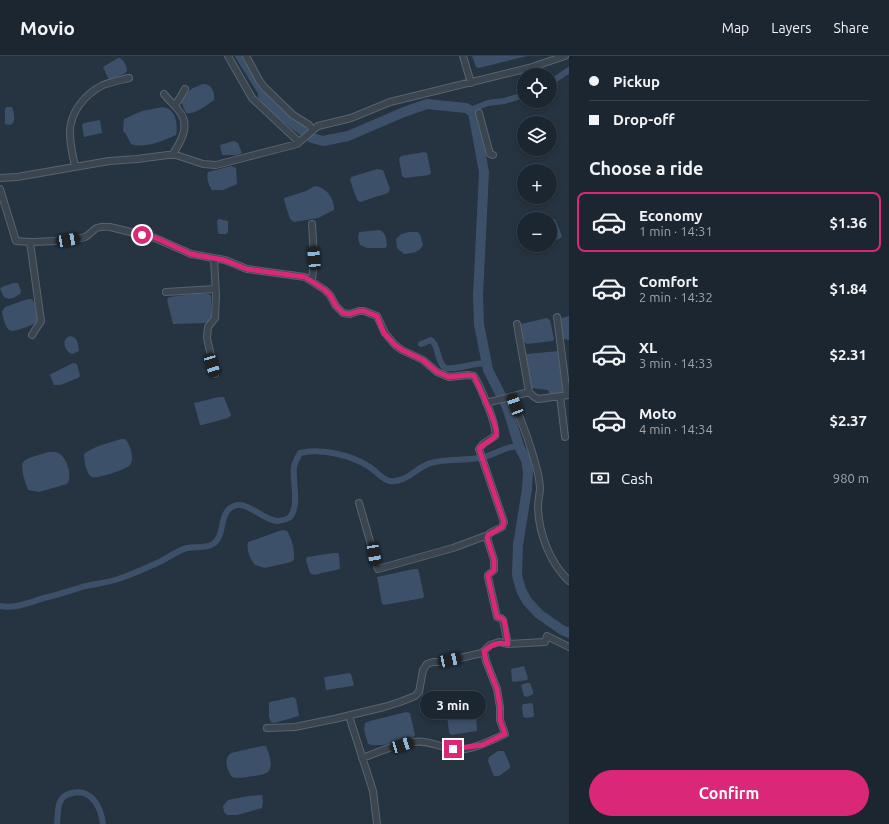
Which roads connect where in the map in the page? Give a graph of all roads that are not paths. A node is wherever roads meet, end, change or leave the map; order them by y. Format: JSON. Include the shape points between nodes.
{"nodes":[{"id":1,"x":228,"y":56,"type":"edge"},
{"id":2,"x":246,"y":56,"type":"edge"},
{"id":3,"x":463,"y":56,"type":"edge"},
{"id":4,"x":565,"y":56,"type":"edge"},
{"id":5,"x":129,"y":78,"type":"dead end"},
{"id":6,"x":471,"y":83,"type":"junction"},
{"id":7,"x":185,"y":89,"type":"dead end"},
{"id":8,"x":164,"y":94,"type":"dead end"},
{"id":9,"x":175,"y":106,"type":"junction"},
{"id":10,"x":479,"y":113,"type":"dead end"},
{"id":11,"x":313,"y":131,"type":"junction"},
{"id":12,"x":300,"y":142,"type":"junction"},
{"id":13,"x":172,"y":155,"type":"junction"},
{"id":14,"x":493,"y":155,"type":"dead end"},
{"id":15,"x":75,"y":167,"type":"junction"},
{"id":16,"x":0,"y":178,"type":"edge"},
{"id":17,"x":0,"y":189,"type":"edge"},
{"id":18,"x":312,"y":224,"type":"dead end"},
{"id":19,"x":30,"y":242,"type":"junction"},
{"id":20,"x":214,"y":258,"type":"junction"},
{"id":21,"x":312,"y":281,"type":"junction"},
{"id":22,"x":216,"y":289,"type":"junction"},
{"id":23,"x":166,"y":292,"type":"dead end"},
{"id":24,"x":557,"y":317,"type":"dead end"},
{"id":25,"x":516,"y":324,"type":"dead end"},
{"id":26,"x":32,"y":335,"type":"dead end"},
{"id":27,"x":215,"y":374,"type":"dead end"},
{"id":28,"x":529,"y":392,"type":"junction"},
{"id":29,"x":568,"y":395,"type":"edge"},
{"id":30,"x":509,"y":396,"type":"junction"},
{"id":31,"x":560,"y":396,"type":"junction"},
{"id":32,"x":486,"y":403,"type":"junction"},
{"id":33,"x":565,"y":437,"type":"dead end"},
{"id":34,"x":359,"y":503,"type":"dead end"},
{"id":35,"x":488,"y":535,"type":"junction"},
{"id":36,"x":569,"y":581,"type":"edge"},
{"id":37,"x":508,"y":644,"type":"junction"},
{"id":38,"x":569,"y":647,"type":"edge"},
{"id":39,"x":484,"y":651,"type":"junction"},
{"id":40,"x":349,"y":716,"type":"junction"},
{"id":41,"x":267,"y":728,"type":"dead end"},
{"id":42,"x":362,"y":758,"type":"junction"},
{"id":43,"x":377,"y":824,"type":"edge"}],
"edges":[{"from":1,"to":12,"type":"street","via":[[252,98]]},
{"from":2,"to":11,"type":"street","via":[[264,87],[292,115],[309,125]]},
{"from":3,"to":6,"type":"street"},
{"from":4,"to":6,"type":"street"},
{"from":5,"to":15,"type":"street","via":[[102,86],[76,108],[70,134]]},
{"from":6,"to":11,"type":"street","via":[[398,99],[351,118],[318,126]]},
{"from":7,"to":9,"type":"street"},
{"from":8,"to":9,"type":"street"},
{"from":9,"to":13,"type":"street","via":[[184,119],[185,128],[180,144]]},
{"from":10,"to":14,"type":"street","via":[[490,154]]},
{"from":11,"to":12,"type":"street"},
{"from":12,"to":13,"type":"street","via":[[212,165]]},
{"from":13,"to":15,"type":"street","via":[[115,160]]},
{"from":15,"to":16,"type":"street"},
{"from":17,"to":19,"type":"street","via":[[16,241]]},
{"from":18,"to":21,"type":"street"},
{"from":19,"to":20,"type":"street","via":[[73,239],[90,235],[97,228],[110,227],[156,238],[191,254]]},
{"from":19,"to":26,"type":"street","via":[[41,321]]},
{"from":20,"to":21,"type":"street","via":[[247,269],[305,277]]},
{"from":20,"to":22,"type":"street"},
{"from":21,"to":32,"type":"street","via":[[330,295],[343,313],[364,311],[377,316],[384,333],[395,345],[423,360],[437,372],[449,377],[474,376]]},
{"from":22,"to":23,"type":"street"},
{"from":22,"to":27,"type":"street","via":[[215,318],[208,327],[207,338]]},
{"from":24,"to":29,"type":"street"},
{"from":25,"to":28,"type":"street"},
{"from":28,"to":30,"type":"street"},
{"from":28,"to":31,"type":"street","via":[[538,399]]},
{"from":29,"to":31,"type":"street"},
{"from":30,"to":32,"type":"street"},
{"from":30,"to":36,"type":"street","via":[[531,447],[536,467],[540,488],[538,509],[545,542],[553,560]]},
{"from":31,"to":33,"type":"street"},
{"from":32,"to":35,"type":"street","via":[[496,434],[480,447],[480,452],[504,522],[502,527]]},
{"from":34,"to":35,"type":"street","via":[[378,569],[453,548]]},
{"from":35,"to":37,"type":"street","via":[[494,570],[488,575],[488,581],[495,614],[504,620]]},
{"from":37,"to":38,"type":"street","via":[[545,642],[547,636]]},
{"from":37,"to":39,"type":"street","via":[[499,642],[490,645]]},
{"from":39,"to":40,"type":"street","via":[[427,664],[423,670],[419,692],[415,696]]},
{"from":39,"to":42,"type":"street","via":[[497,689],[500,720],[505,734],[482,745],[459,749],[427,742],[411,742]]},
{"from":40,"to":41,"type":"street","via":[[295,726]]},
{"from":40,"to":42,"type":"street"},
{"from":42,"to":43,"type":"street","via":[[373,791]]}]}
